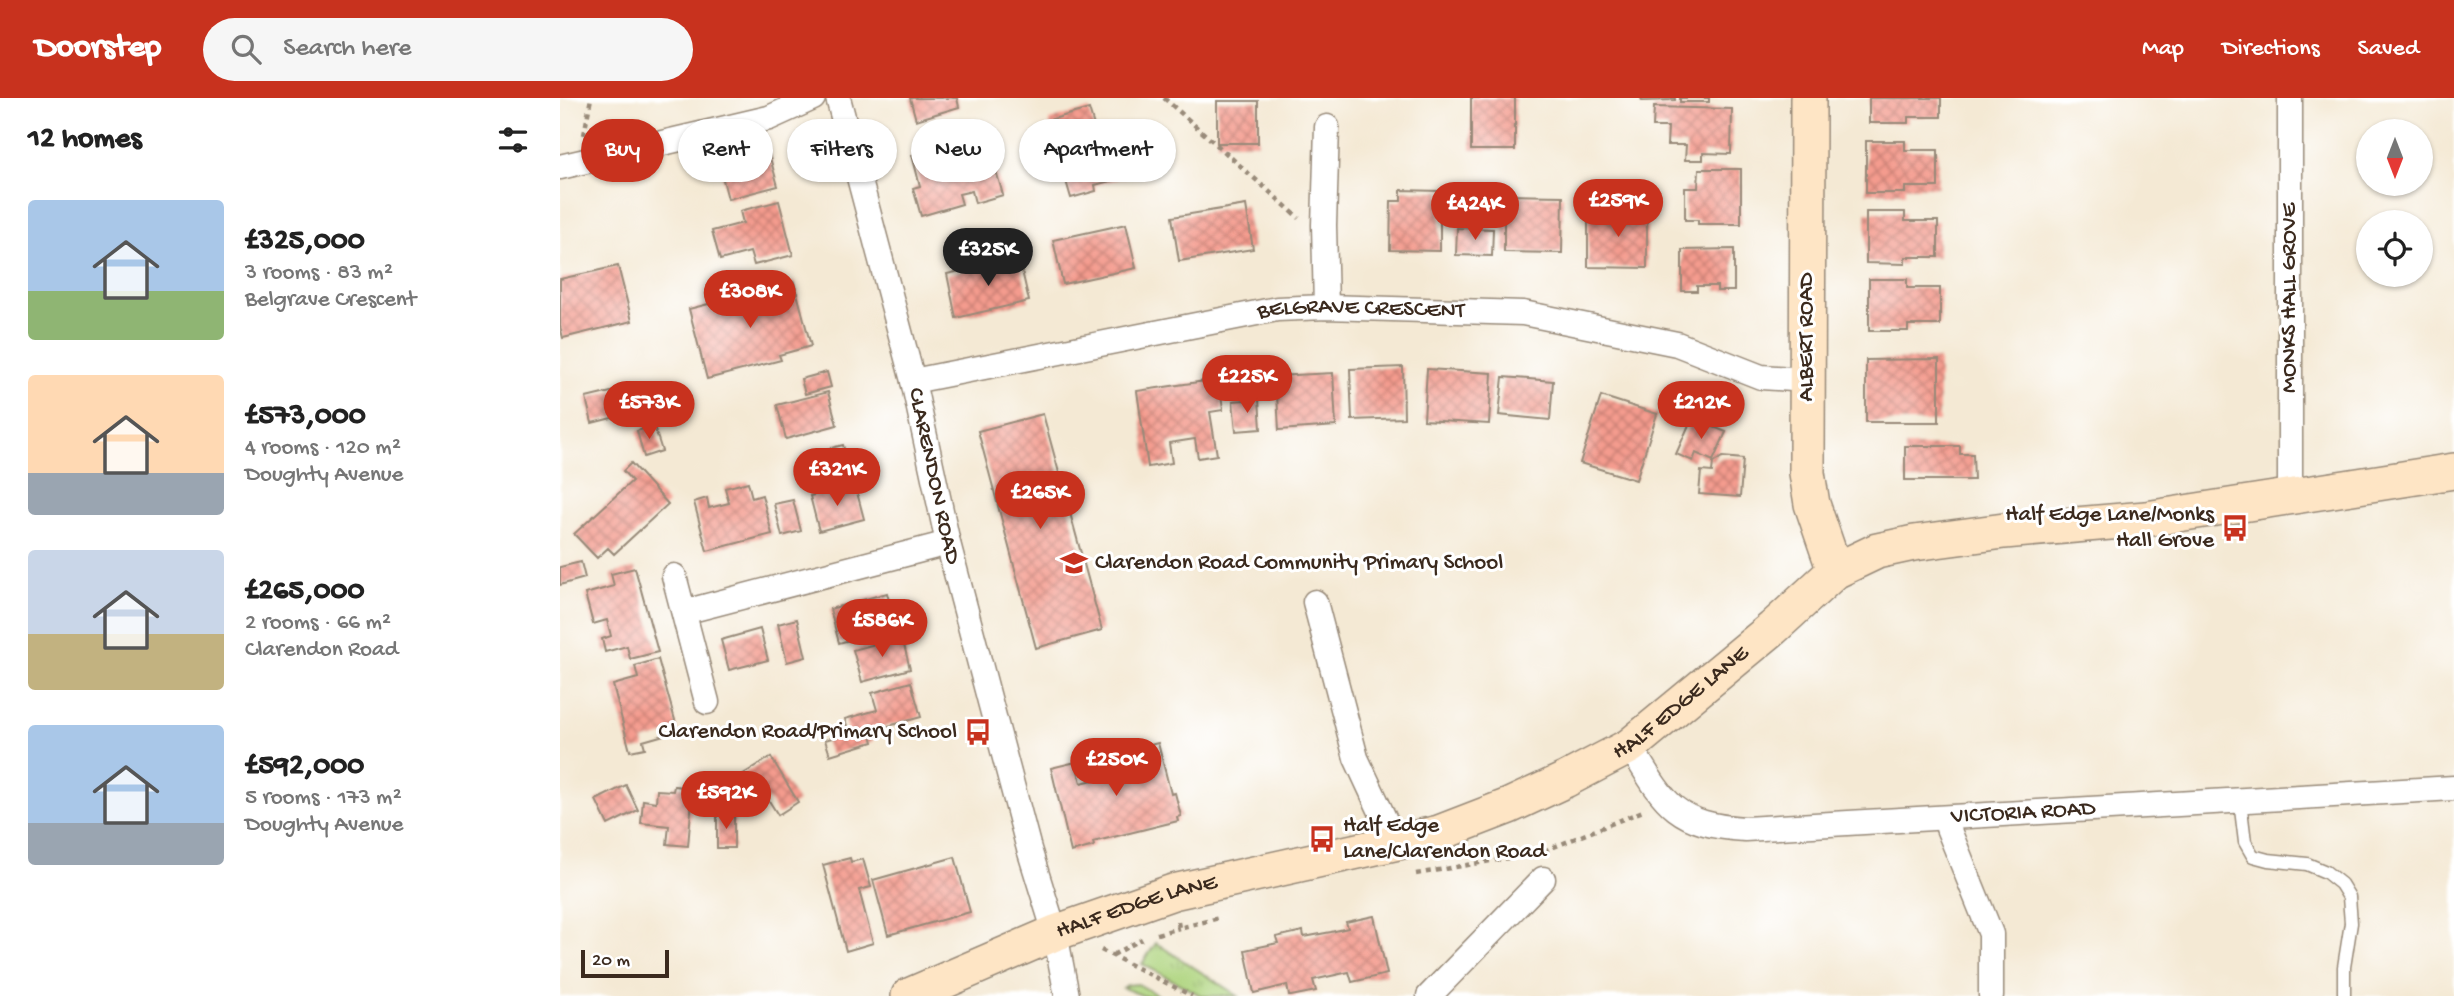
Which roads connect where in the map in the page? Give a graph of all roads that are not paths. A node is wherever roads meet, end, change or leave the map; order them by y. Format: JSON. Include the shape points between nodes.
{"nodes":[{"id":1,"x":813,"y":98,"type":"edge"},
{"id":2,"x":838,"y":98,"type":"edge"},
{"id":3,"x":1808,"y":98,"type":"edge"},
{"id":4,"x":2290,"y":98,"type":"edge"},
{"id":5,"x":1327,"y":127,"type":"dead end"},
{"id":6,"x":560,"y":167,"type":"edge"},
{"id":7,"x":1326,"y":307,"type":"junction"},
{"id":8,"x":1807,"y":380,"type":"junction"},
{"id":9,"x":913,"y":381,"type":"junction"},
{"id":10,"x":2454,"y":471,"type":"edge"},
{"id":11,"x":2290,"y":497,"type":"junction"},
{"id":12,"x":948,"y":543,"type":"junction"},
{"id":13,"x":1835,"y":571,"type":"junction"},
{"id":14,"x":674,"y":576,"type":"dead end"},
{"id":15,"x":1315,"y":602,"type":"dead end"},
{"id":16,"x":684,"y":612,"type":"junction"},
{"id":17,"x":707,"y":702,"type":"dead end"},
{"id":18,"x":1630,"y":746,"type":"junction"},
{"id":19,"x":2454,"y":788,"type":"edge"},
{"id":20,"x":2240,"y":801,"type":"junction"},
{"id":21,"x":1948,"y":818,"type":"junction"},
{"id":22,"x":1396,"y":844,"type":"junction"},
{"id":23,"x":1543,"y":879,"type":"road end"},
{"id":24,"x":1055,"y":933,"type":"junction"},
{"id":25,"x":909,"y":996,"type":"edge"},
{"id":26,"x":1067,"y":996,"type":"edge"},
{"id":27,"x":1429,"y":996,"type":"edge"},
{"id":28,"x":1991,"y":996,"type":"edge"},
{"id":29,"x":2344,"y":996,"type":"edge"}],
"edges":[{"from":1,"to":6,"type":"street","via":[[769,118]]},
{"from":2,"to":9,"type":"street","name":"CLARENDON ROAD"},
{"from":3,"to":8,"type":"main road","name":"ALBERT ROAD"},
{"from":4,"to":11,"type":"street","name":"MONKS HALL GROVE"},
{"from":5,"to":7,"type":"street"},
{"from":7,"to":8,"type":"street","name":"BELGRAVE CRESCENT","via":[[1523,313],[1677,344],[1761,377]]},
{"from":7,"to":9,"type":"street","name":"BELGRAVE CRESCENT","via":[[1277,309]]},
{"from":8,"to":13,"type":"main road","name":"ALBERT ROAD","via":[[1807,473],[1812,505]]},
{"from":9,"to":12,"type":"street","name":"CLARENDON ROAD"},
{"from":10,"to":11,"type":"main road","name":"HALF EDGE LANE"},
{"from":11,"to":13,"type":"main road","name":"HALF EDGE LANE","via":[[2146,519],[1914,543],[1877,551]]},
{"from":12,"to":16,"type":"street"},
{"from":12,"to":24,"type":"street","name":"CLARENDON ROAD"},
{"from":13,"to":18,"type":"main road","name":"HALF EDGE LANE"},
{"from":14,"to":16,"type":"street"},
{"from":15,"to":22,"type":"street","via":[[1356,758]]},
{"from":16,"to":17,"type":"street"},
{"from":18,"to":21,"type":"street","name":"VICTORIA ROAD","via":[[1668,803],[1700,824],[1745,829]]},
{"from":18,"to":22,"type":"main road","name":"HALF EDGE LANE","via":[[1509,806]]},
{"from":19,"to":20,"type":"street","name":"VICTORIA ROAD"},
{"from":20,"to":21,"type":"street","name":"VICTORIA ROAD"},
{"from":20,"to":29,"type":"lane","via":[[2245,842],[2253,856],[2307,864],[2326,872],[2342,884],[2349,897]]},
{"from":21,"to":28,"type":"street","via":[[1991,934]]},
{"from":22,"to":24,"type":"main road","name":"HALF EDGE LANE","via":[[1173,892]]},
{"from":23,"to":27,"type":"street"},
{"from":24,"to":25,"type":"main road","name":"HALF EDGE LANE"},
{"from":24,"to":26,"type":"street","name":"CLARENDON ROAD"}]}
